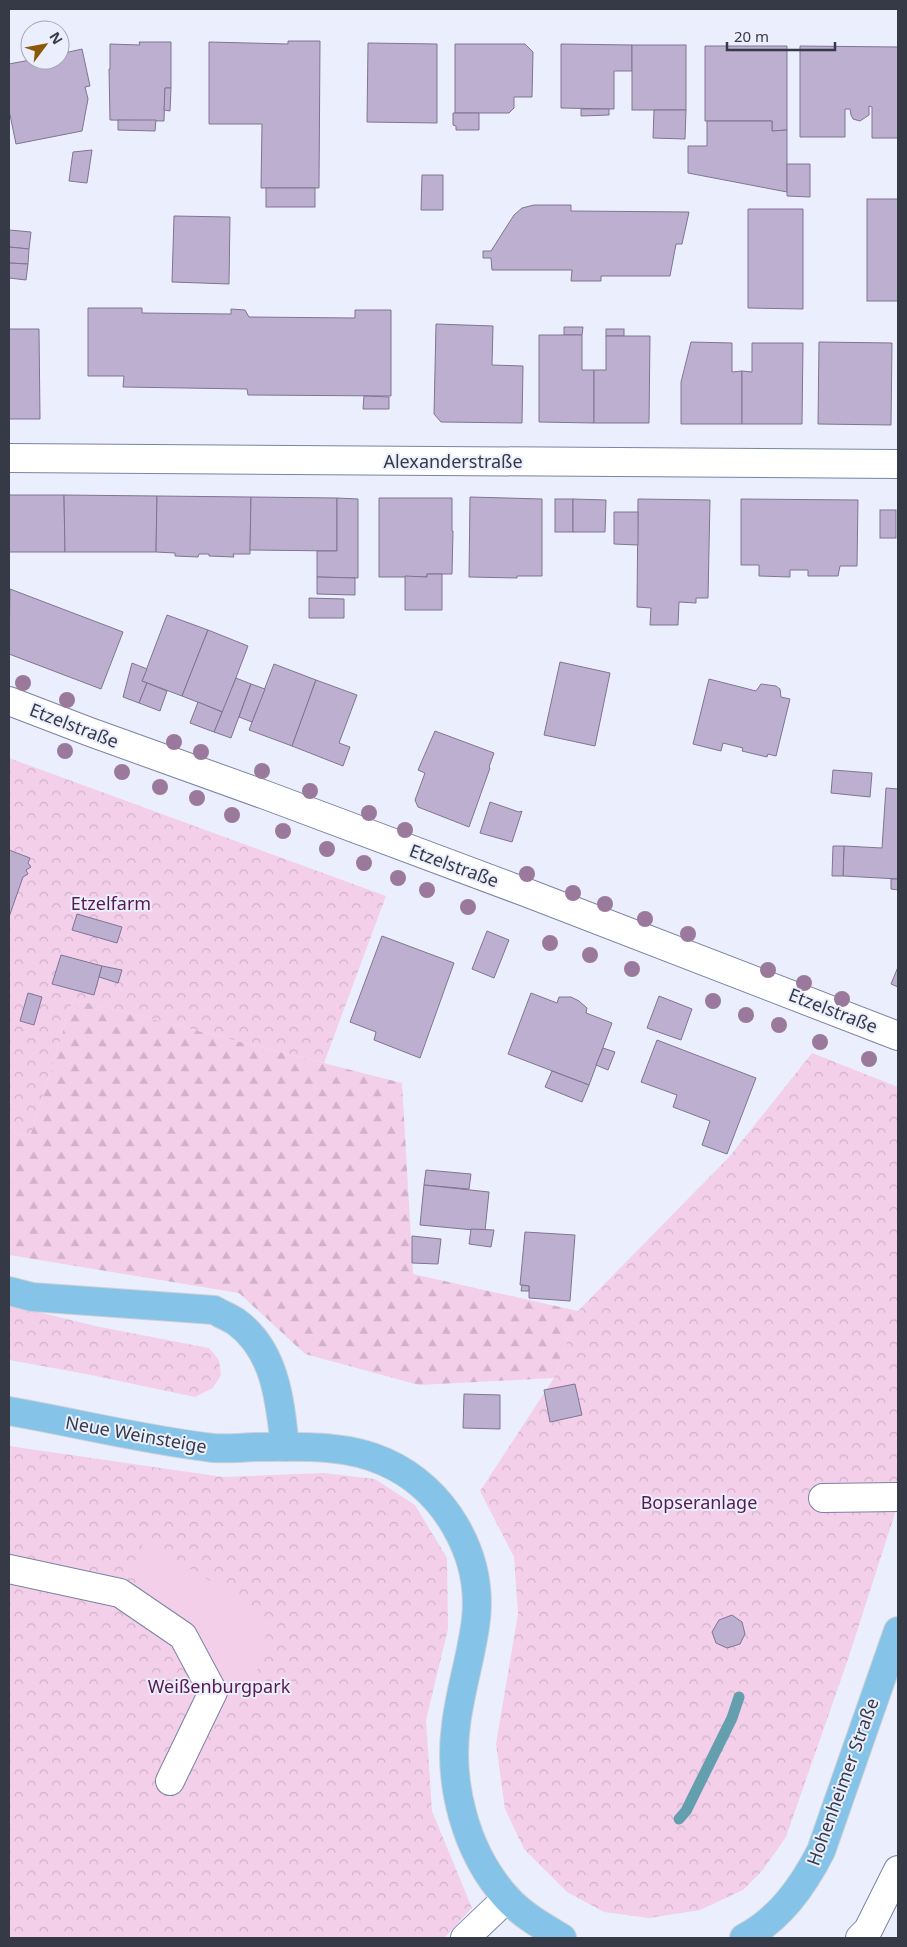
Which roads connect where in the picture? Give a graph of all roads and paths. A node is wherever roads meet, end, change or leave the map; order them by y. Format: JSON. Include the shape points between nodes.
{"nodes":[{"id":1,"x":9,"y":458,"type":"edge"},
{"id":2,"x":898,"y":464,"type":"edge"},
{"id":3,"x":9,"y":701,"type":"edge"},
{"id":4,"x":898,"y":1036,"type":"edge"},
{"id":5,"x":9,"y":1291,"type":"edge"},
{"id":6,"x":9,"y":1412,"type":"edge"},
{"id":7,"x":285,"y":1447,"type":"junction"},
{"id":8,"x":898,"y":1497,"type":"edge"},
{"id":9,"x":823,"y":1498,"type":"dead end"},
{"id":10,"x":9,"y":1569,"type":"edge"},
{"id":11,"x":898,"y":1631,"type":"edge"},
{"id":12,"x":170,"y":1781,"type":"dead end"},
{"id":13,"x":898,"y":1870,"type":"edge"},
{"id":14,"x":507,"y":1898,"type":"junction"},
{"id":15,"x":465,"y":1938,"type":"edge"},
{"id":16,"x":562,"y":1938,"type":"edge"},
{"id":17,"x":744,"y":1938,"type":"edge"},
{"id":18,"x":860,"y":1938,"type":"edge"}],
"edges":[{"from":1,"to":2,"type":"street","name":"Alexanderstraße"},
{"from":3,"to":4,"type":"street","name":"Etzelstraße","via":[[525,892]]},
{"from":5,"to":7,"type":"main road","via":[[41,1298],[214,1310],[253,1338],[272,1369]]},
{"from":6,"to":7,"type":"main road","name":"Neue Weinsteige","via":[[162,1442],[217,1448]]},
{"from":7,"to":14,"type":"main road","via":[[360,1453],[387,1463],[435,1498],[465,1545],[475,1582],[476,1618],[455,1726],[455,1785],[463,1817],[479,1856]]},
{"from":8,"to":9,"type":"street"},
{"from":10,"to":12,"type":"street","via":[[120,1593],[183,1636],[213,1692]]},
{"from":11,"to":17,"type":"main road","name":"Hohenheimer Straße","via":[[821,1851],[792,1898],[766,1923]]},
{"from":13,"to":18,"type":"street","via":[[868,1930]]},
{"from":14,"to":15,"type":"street"},
{"from":14,"to":16,"type":"main road","via":[[531,1920]]}]}
